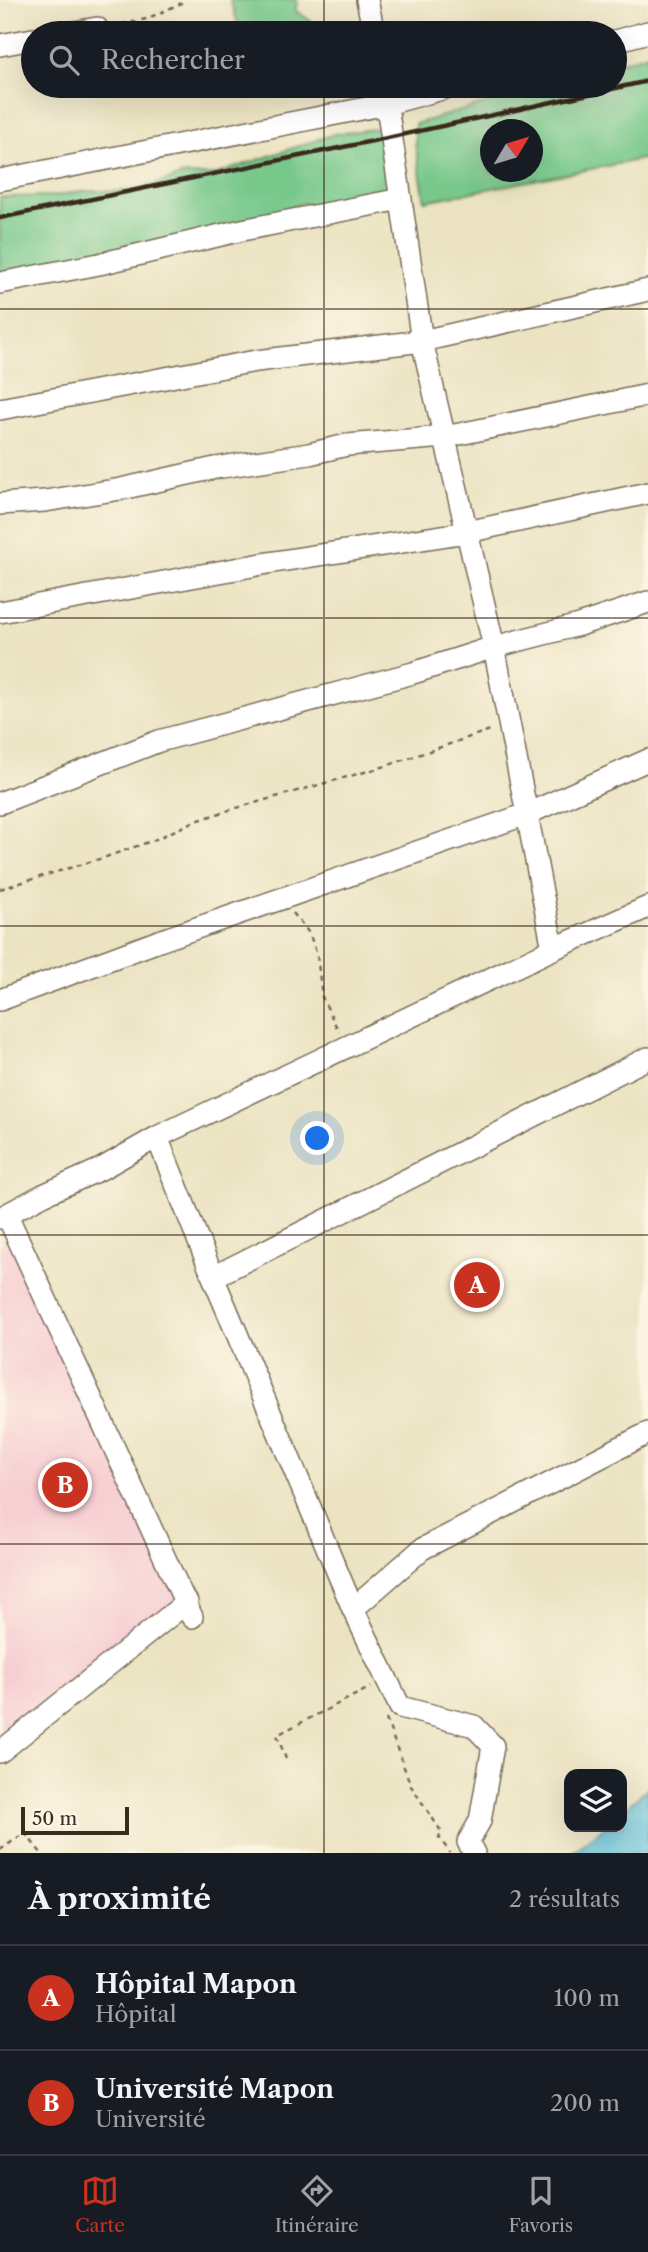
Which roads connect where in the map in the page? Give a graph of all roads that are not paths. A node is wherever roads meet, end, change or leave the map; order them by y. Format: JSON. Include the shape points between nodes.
{"nodes":[{"id":1,"x":367,"y":0,"type":"edge"},
{"id":2,"x":371,"y":21,"type":"edge"},
{"id":3,"x":648,"y":32,"type":"edge"},
{"id":4,"x":627,"y":38,"type":"edge"},
{"id":5,"x":21,"y":41,"type":"edge"},
{"id":6,"x":0,"y":45,"type":"edge"},
{"id":7,"x":371,"y":98,"type":"edge"},
{"id":8,"x":385,"y":98,"type":"edge"},
{"id":9,"x":0,"y":180,"type":"edge"},
{"id":10,"x":401,"y":199,"type":"junction"},
{"id":11,"x":0,"y":283,"type":"edge"},
{"id":12,"x":648,"y":290,"type":"edge"},
{"id":13,"x":422,"y":341,"type":"junction"},
{"id":14,"x":648,"y":395,"type":"edge"},
{"id":15,"x":0,"y":409,"type":"edge"},
{"id":16,"x":445,"y":437,"type":"junction"},
{"id":17,"x":648,"y":493,"type":"edge"},
{"id":18,"x":0,"y":504,"type":"edge"},
{"id":19,"x":467,"y":532,"type":"junction"},
{"id":20,"x":648,"y":602,"type":"edge"},
{"id":21,"x":0,"y":612,"type":"edge"},
{"id":22,"x":495,"y":647,"type":"junction"},
{"id":23,"x":648,"y":760,"type":"edge"},
{"id":24,"x":0,"y":803,"type":"edge"},
{"id":25,"x":527,"y":814,"type":"junction"},
{"id":26,"x":648,"y":907,"type":"edge"},
{"id":27,"x":552,"y":949,"type":"junction"},
{"id":28,"x":0,"y":1000,"type":"edge"},
{"id":29,"x":648,"y":1058,"type":"edge"},
{"id":30,"x":158,"y":1138,"type":"junction"},
{"id":31,"x":4,"y":1216,"type":"edge"},
{"id":32,"x":213,"y":1277,"type":"junction"},
{"id":33,"x":648,"y":1433,"type":"edge"},
{"id":34,"x":353,"y":1609,"type":"junction"},
{"id":35,"x":0,"y":1752,"type":"edge"},
{"id":36,"x":474,"y":1853,"type":"edge"}],
"edges":[{"from":1,"to":2,"type":"street"},
{"from":3,"to":4,"type":"street"},
{"from":5,"to":6,"type":"street"},
{"from":7,"to":9,"type":"street"},
{"from":8,"to":10,"type":"street"},
{"from":10,"to":11,"type":"street"},
{"from":10,"to":13,"type":"street"},
{"from":12,"to":13,"type":"street"},
{"from":13,"to":15,"type":"street","via":[[256,361]]},
{"from":13,"to":16,"type":"street"},
{"from":14,"to":16,"type":"street"},
{"from":16,"to":18,"type":"street","via":[[347,446],[121,489]]},
{"from":16,"to":19,"type":"street"},
{"from":17,"to":19,"type":"street"},
{"from":19,"to":21,"type":"street"},
{"from":19,"to":22,"type":"street"},
{"from":20,"to":22,"type":"street"},
{"from":22,"to":24,"type":"street","via":[[159,741]]},
{"from":22,"to":25,"type":"street"},
{"from":23,"to":25,"type":"street"},
{"from":25,"to":27,"type":"street"},
{"from":25,"to":28,"type":"street","via":[[159,940]]},
{"from":26,"to":27,"type":"street"},
{"from":27,"to":30,"type":"street"},
{"from":29,"to":32,"type":"street"},
{"from":30,"to":31,"type":"street"},
{"from":30,"to":32,"type":"street"},
{"from":31,"to":35,"type":"street","via":[[190,1610]]},
{"from":32,"to":34,"type":"street"},
{"from":33,"to":34,"type":"street","via":[[422,1549]]},
{"from":34,"to":36,"type":"street","via":[[400,1707],[474,1726],[493,1746],[481,1817],[468,1842]]}]}
